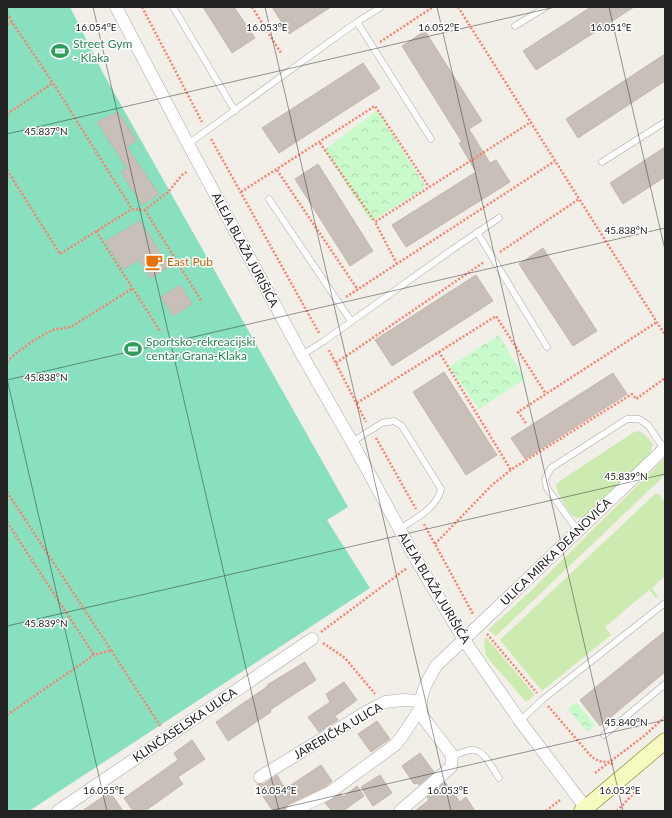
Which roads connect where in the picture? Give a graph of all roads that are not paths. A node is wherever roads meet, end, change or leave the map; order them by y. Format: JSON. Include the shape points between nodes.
{"nodes":[{"id":1,"x":116,"y":7,"type":"edge"},
{"id":2,"x":173,"y":7,"type":"edge"},
{"id":3,"x":381,"y":7,"type":"edge"},
{"id":4,"x":546,"y":7,"type":"edge"},
{"id":5,"x":357,"y":22,"type":"junction"},
{"id":6,"x":515,"y":26,"type":"dead end"},
{"id":7,"x":235,"y":111,"type":"junction"},
{"id":8,"x":665,"y":122,"type":"edge"},
{"id":9,"x":431,"y":139,"type":"dead end"},
{"id":10,"x":188,"y":144,"type":"junction"},
{"id":11,"x":602,"y":162,"type":"dead end"},
{"id":12,"x":269,"y":199,"type":"dead end"},
{"id":13,"x":499,"y":218,"type":"dead end"},
{"id":14,"x":477,"y":232,"type":"junction"},
{"id":15,"x":351,"y":321,"type":"junction"},
{"id":16,"x":546,"y":348,"type":"dead end"},
{"id":17,"x":302,"y":356,"type":"junction"},
{"id":18,"x":352,"y":442,"type":"junction"},
{"id":19,"x":664,"y":449,"type":"edge"},
{"id":20,"x":399,"y":529,"type":"junction"},
{"id":21,"x":578,"y":531,"type":"junction"},
{"id":22,"x":665,"y":603,"type":"edge"},
{"id":23,"x":312,"y":639,"type":"road end"},
{"id":24,"x":464,"y":640,"type":"junction"},
{"id":25,"x":665,"y":684,"type":"edge"},
{"id":26,"x":420,"y":705,"type":"junction"},
{"id":27,"x":520,"y":721,"type":"junction"},
{"id":28,"x":604,"y":735,"type":"dead end"},
{"id":29,"x":665,"y":741,"type":"edge"},
{"id":30,"x":452,"y":761,"type":"junction"},
{"id":31,"x":260,"y":777,"type":"dead end"},
{"id":32,"x":498,"y":778,"type":"dead end"},
{"id":33,"x":585,"y":810,"type":"edge"},
{"id":34,"x":58,"y":811,"type":"edge"},
{"id":35,"x":292,"y":811,"type":"edge"},
{"id":36,"x":400,"y":811,"type":"edge"}],
"edges":[{"from":1,"to":10,"type":"street","name":"ALEJA BLAŽA JURIŠIĆA"},
{"from":2,"to":7,"type":"lane"},
{"from":3,"to":5,"type":"lane"},
{"from":4,"to":6,"type":"lane"},
{"from":5,"to":7,"type":"lane"},
{"from":5,"to":9,"type":"lane"},
{"from":7,"to":10,"type":"lane"},
{"from":8,"to":11,"type":"lane"},
{"from":10,"to":17,"type":"street","name":"ALEJA BLAŽA JURIŠIĆA"},
{"from":12,"to":15,"type":"lane"},
{"from":13,"to":14,"type":"lane"},
{"from":14,"to":15,"type":"lane"},
{"from":14,"to":16,"type":"lane"},
{"from":15,"to":17,"type":"lane"},
{"from":17,"to":18,"type":"street","name":"ALEJA BLAŽA JURIŠIĆA"},
{"from":18,"to":20,"type":"street","name":"ALEJA BLAŽA JURIŠIĆA"},
{"from":18,"to":20,"type":"lane","via":[[382,423],[394,421],[402,426],[441,489],[439,497],[429,508]]},
{"from":19,"to":21,"type":"street","name":"ULICA MIRKA DEANOVIĆA"},
{"from":19,"to":21,"type":"lane","via":[[648,425],[639,419],[627,419],[551,468],[545,479],[547,488]]},
{"from":20,"to":24,"type":"street","name":"ALEJA BLAŽA JURIŠIĆA"},
{"from":21,"to":24,"type":"street","name":"ULICA MIRKA DEANOVIĆA"},
{"from":22,"to":27,"type":"lane","via":[[542,700]]},
{"from":23,"to":34,"type":"street","name":"KLINČASELSKA ULICA"},
{"from":24,"to":26,"type":"street","via":[[436,666],[426,684]]},
{"from":24,"to":27,"type":"street","name":"ALEJA BLAŽA JURIŠIĆA"},
{"from":25,"to":28,"type":"lane"},
{"from":26,"to":30,"type":"street","via":[[422,716]]},
{"from":26,"to":31,"type":"street","name":"JAREBIČKA ULICA","via":[[403,700],[382,704]]},
{"from":26,"to":35,"type":"street","via":[[395,745],[329,793]]},
{"from":27,"to":33,"type":"street","name":"ALEJA BLAŽA JURIŠIĆA"},
{"from":29,"to":33,"type":"main road"},
{"from":30,"to":32,"type":"lane","via":[[456,755],[476,750],[482,753]]},
{"from":30,"to":36,"type":"street"}]}
